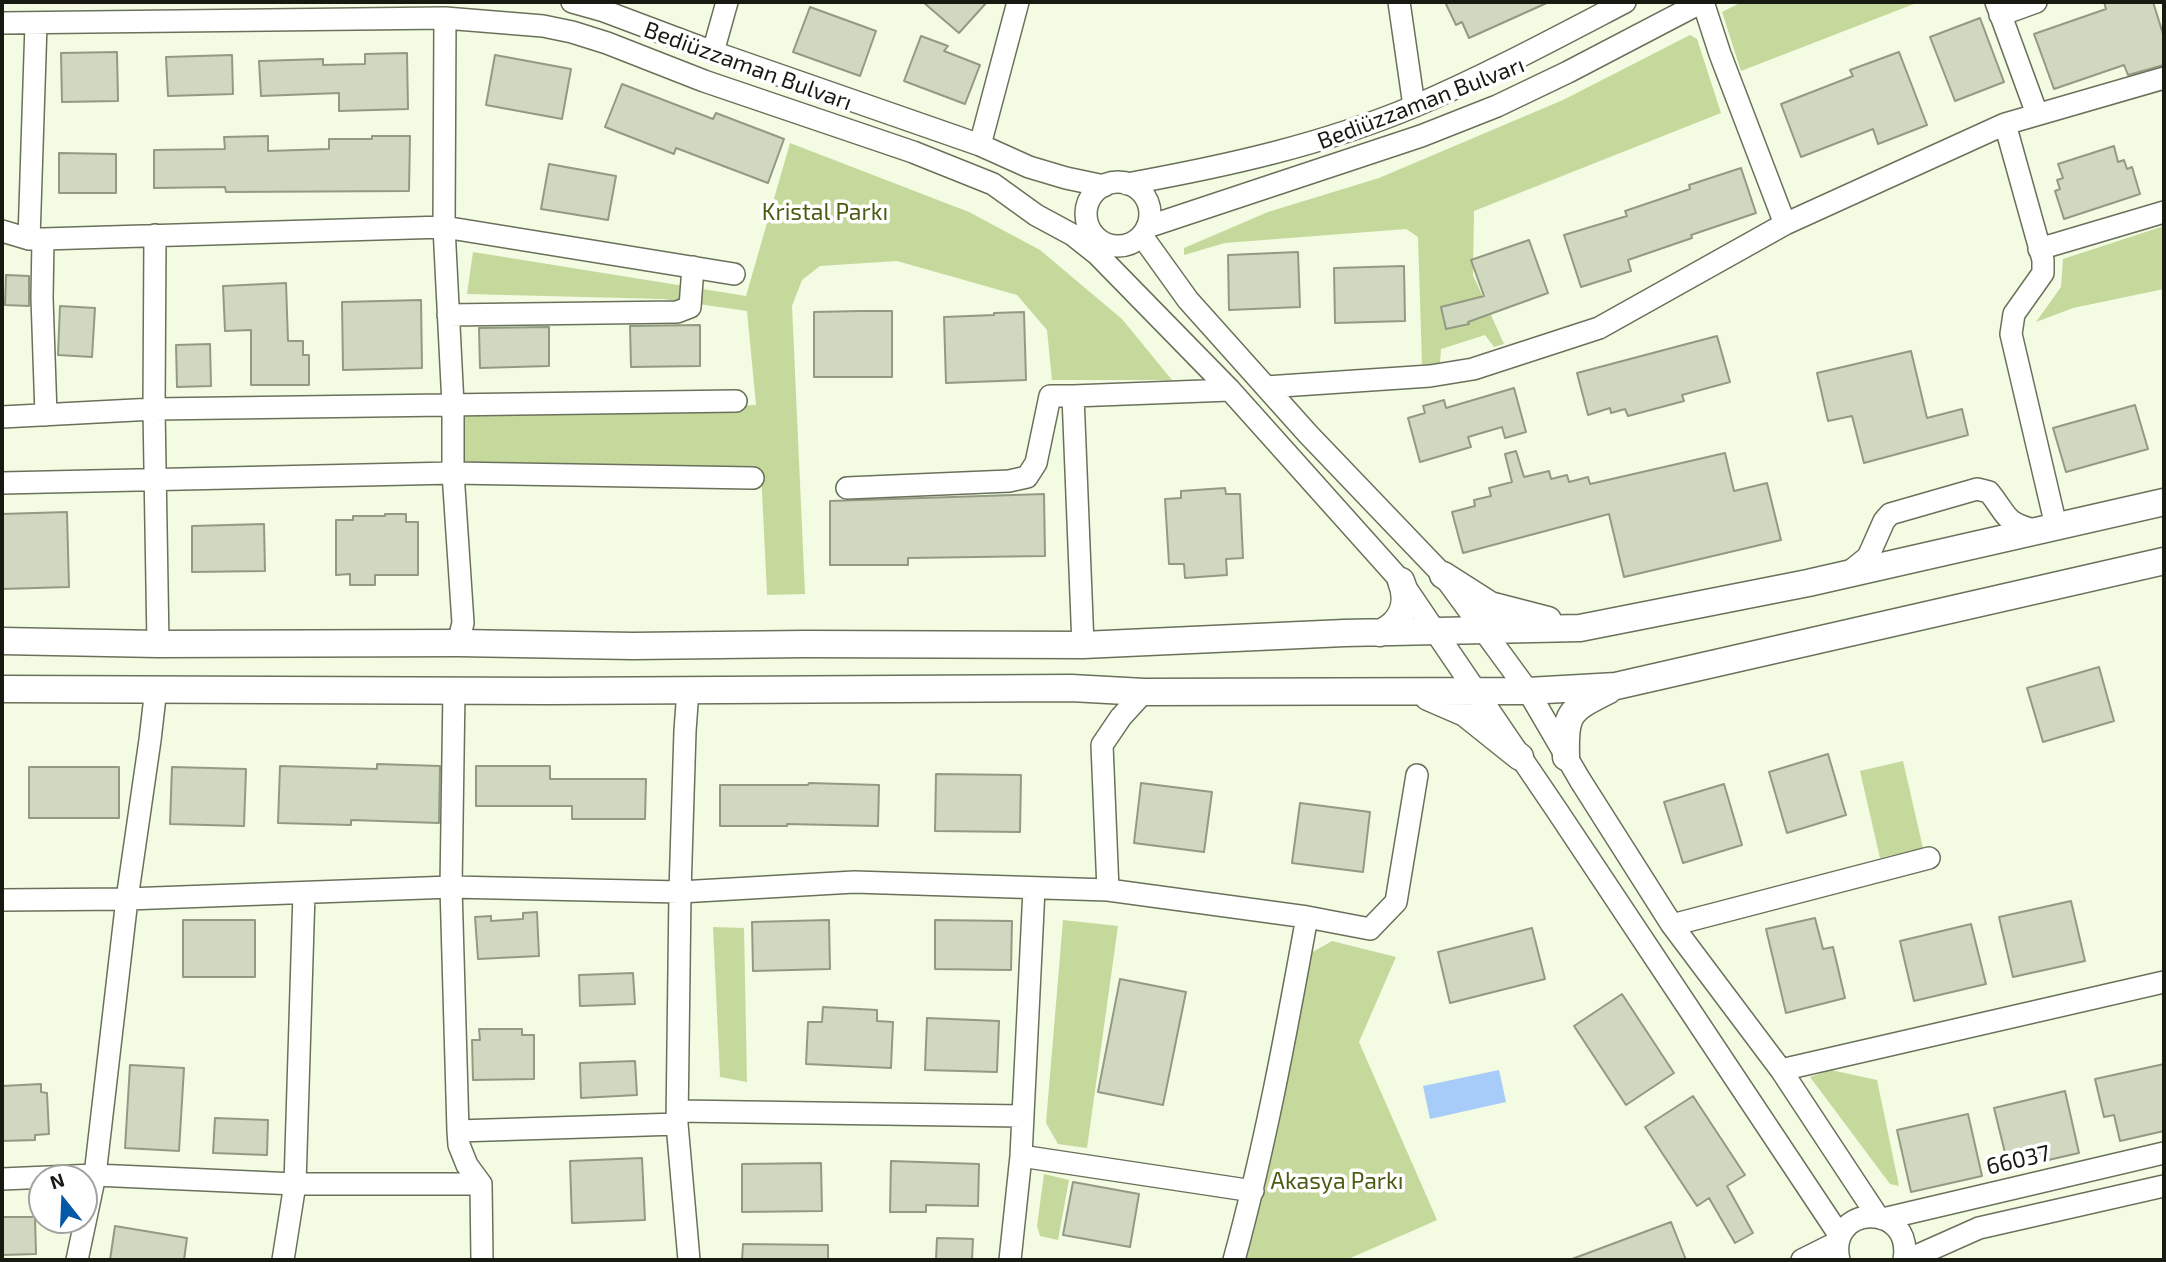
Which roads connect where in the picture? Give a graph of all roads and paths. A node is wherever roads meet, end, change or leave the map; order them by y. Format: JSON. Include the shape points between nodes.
{"nodes":[{"id":1,"x":572,"y":2,"type":"edge"},
{"id":2,"x":727,"y":2,"type":"edge"},
{"id":3,"x":1018,"y":2,"type":"edge"},
{"id":4,"x":1399,"y":2,"type":"edge"},
{"id":5,"x":1625,"y":2,"type":"edge"},
{"id":6,"x":1702,"y":2,"type":"edge"},
{"id":7,"x":2036,"y":2,"type":"edge"},
{"id":8,"x":1998,"y":8,"type":"edge"},
{"id":9,"x":445,"y":18,"type":"junction"},
{"id":10,"x":2,"y":23,"type":"edge"},
{"id":11,"x":36,"y":24,"type":"junction"},
{"id":12,"x":713,"y":52,"type":"junction"},
{"id":13,"x":2164,"y":78,"type":"edge"},
{"id":14,"x":1414,"y":106,"type":"junction"},
{"id":15,"x":2037,"y":114,"type":"junction"},
{"id":16,"x":2005,"y":124,"type":"junction"},
{"id":17,"x":980,"y":145,"type":"junction"},
{"id":18,"x":1127,"y":184,"type":"junction"},
{"id":19,"x":1104,"y":186,"type":"junction"},
{"id":20,"x":2164,"y":212,"type":"edge"},
{"id":21,"x":1785,"y":224,"type":"junction"},
{"id":22,"x":444,"y":227,"type":"junction"},
{"id":23,"x":2,"y":231,"type":"edge"},
{"id":24,"x":1144,"y":232,"type":"junction"},
{"id":25,"x":155,"y":235,"type":"junction"},
{"id":26,"x":1073,"y":235,"type":"junction"},
{"id":27,"x":36,"y":239,"type":"junction"},
{"id":28,"x":1100,"y":241,"type":"junction"},
{"id":29,"x":2039,"y":249,"type":"junction"},
{"id":30,"x":693,"y":267,"type":"junction"},
{"id":31,"x":734,"y":274,"type":"dead end"},
{"id":32,"x":448,"y":315,"type":"junction"},
{"id":33,"x":1266,"y":387,"type":"junction"},
{"id":34,"x":1230,"y":390,"type":"junction"},
{"id":35,"x":1073,"y":396,"type":"junction"},
{"id":36,"x":736,"y":401,"type":"dead end"},
{"id":37,"x":453,"y":405,"type":"junction"},
{"id":38,"x":154,"y":409,"type":"junction"},
{"id":39,"x":46,"y":415,"type":"junction"},
{"id":40,"x":2,"y":417,"type":"edge"},
{"id":41,"x":453,"y":473,"type":"junction"},
{"id":42,"x":753,"y":478,"type":"dead end"},
{"id":43,"x":155,"y":480,"type":"junction"},
{"id":44,"x":2,"y":483,"type":"edge"},
{"id":45,"x":848,"y":488,"type":"dead end"},
{"id":46,"x":2164,"y":502,"type":"edge"},
{"id":47,"x":2047,"y":529,"type":"junction"},
{"id":48,"x":2164,"y":561,"type":"edge"},
{"id":49,"x":1846,"y":574,"type":"junction"},
{"id":50,"x":1443,"y":575,"type":"junction"},
{"id":51,"x":1401,"y":581,"type":"junction"},
{"id":52,"x":1599,"y":625,"type":"junction"},
{"id":53,"x":1483,"y":631,"type":"junction"},
{"id":54,"x":1438,"y":632,"type":"junction"},
{"id":55,"x":1380,"y":633,"type":"junction"},
{"id":56,"x":2,"y":641,"type":"edge"},
{"id":57,"x":458,"y":643,"type":"junction"},
{"id":58,"x":158,"y":644,"type":"junction"},
{"id":59,"x":1083,"y":645,"type":"junction"},
{"id":60,"x":1616,"y":686,"type":"junction"},
{"id":61,"x":2,"y":688,"type":"edge"},
{"id":62,"x":156,"y":688,"type":"junction"},
{"id":63,"x":454,"y":690,"type":"junction"},
{"id":64,"x":688,"y":690,"type":"junction"},
{"id":65,"x":1477,"y":691,"type":"junction"},
{"id":66,"x":1528,"y":691,"type":"junction"},
{"id":67,"x":1144,"y":692,"type":"junction"},
{"id":68,"x":1391,"y":692,"type":"junction"},
{"id":69,"x":1520,"y":757,"type":"junction"},
{"id":70,"x":1566,"y":758,"type":"junction"},
{"id":71,"x":1417,"y":775,"type":"dead end"},
{"id":72,"x":1929,"y":858,"type":"dead end"},
{"id":73,"x":451,"y":887,"type":"junction"},
{"id":74,"x":1034,"y":888,"type":"junction"},
{"id":75,"x":1108,"y":890,"type":"junction"},
{"id":76,"x":681,"y":892,"type":"junction"},
{"id":77,"x":304,"y":893,"type":"junction"},
{"id":78,"x":127,"y":899,"type":"junction"},
{"id":79,"x":2,"y":900,"type":"edge"},
{"id":80,"x":1307,"y":917,"type":"junction"},
{"id":81,"x":1672,"y":925,"type":"junction"},
{"id":82,"x":2164,"y":982,"type":"edge"},
{"id":83,"x":1781,"y":1070,"type":"junction"},
{"id":84,"x":1021,"y":1116,"type":"junction"},
{"id":85,"x":678,"y":1118,"type":"junction"},
{"id":86,"x":458,"y":1131,"type":"junction"},
{"id":87,"x":2164,"y":1153,"type":"edge"},
{"id":88,"x":1021,"y":1156,"type":"junction"},
{"id":89,"x":96,"y":1164,"type":"edge"},
{"id":90,"x":98,"y":1175,"type":"edge"},
{"id":91,"x":28,"y":1178,"type":"edge"},
{"id":92,"x":2,"y":1179,"type":"edge"},
{"id":93,"x":295,"y":1184,"type":"junction"},
{"id":94,"x":481,"y":1184,"type":"junction"},
{"id":95,"x":2164,"y":1186,"type":"edge"},
{"id":96,"x":1252,"y":1191,"type":"junction"},
{"id":97,"x":1880,"y":1217,"type":"junction"},
{"id":98,"x":83,"y":1234,"type":"edge"},
{"id":99,"x":1839,"y":1246,"type":"edge"},
{"id":100,"x":77,"y":1260,"type":"edge"},
{"id":101,"x":283,"y":1260,"type":"edge"},
{"id":102,"x":482,"y":1260,"type":"edge"},
{"id":103,"x":689,"y":1260,"type":"edge"},
{"id":104,"x":1010,"y":1260,"type":"edge"},
{"id":105,"x":1234,"y":1260,"type":"edge"},
{"id":106,"x":1802,"y":1260,"type":"edge"},
{"id":107,"x":1905,"y":1260,"type":"edge"}],
"edges":[{"from":1,"to":12,"type":"street","name":"Bediüzzaman Bulvarı"},
{"from":2,"to":12,"type":"street"},
{"from":3,"to":17,"type":"street"},
{"from":4,"to":14,"type":"street"},
{"from":5,"to":14,"type":"street","name":"Bediüzzaman Bulvarı"},
{"from":6,"to":21,"type":"street"},
{"from":6,"to":24,"type":"street","name":"Bediüzzaman Bulvarı","via":[[1497,106]]},
{"from":7,"to":8,"type":"street"},
{"from":8,"to":15,"type":"street"},
{"from":9,"to":11,"type":"street","name":"Bediüzzaman Bulvarı"},
{"from":9,"to":22,"type":"street"},
{"from":9,"to":26,"type":"street","name":"Bediüzzaman Bulvarı","via":[[543,26],[607,43],[993,184]]},
{"from":10,"to":11,"type":"street","name":"Bediüzzaman Bulvarı"},
{"from":11,"to":27,"type":"street"},
{"from":12,"to":17,"type":"street","name":"Bediüzzaman Bulvarı"},
{"from":13,"to":15,"type":"street"},
{"from":14,"to":18,"type":"street","name":"Bediüzzaman Bulvarı","via":[[1242,162]]},
{"from":15,"to":16,"type":"street"},
{"from":16,"to":21,"type":"street"},
{"from":16,"to":29,"type":"street"},
{"from":17,"to":19,"type":"street","name":"Bediüzzaman Bulvarı","via":[[1028,167]]},
{"from":18,"to":19,"type":"street"},
{"from":18,"to":24,"type":"street","via":[[1145,198],[1150,212]]},
{"from":19,"to":28,"type":"street","via":[[1087,207],[1088,226]]},
{"from":20,"to":29,"type":"street"},
{"from":21,"to":33,"type":"street","via":[[1599,328],[1473,369]]},
{"from":22,"to":25,"type":"street"},
{"from":22,"to":30,"type":"street"},
{"from":22,"to":32,"type":"street"},
{"from":23,"to":27,"type":"street"},
{"from":24,"to":28,"type":"street","via":[[1127,245]]},
{"from":24,"to":33,"type":"street","via":[[1188,300]]},
{"from":25,"to":27,"type":"street"},
{"from":25,"to":38,"type":"street"},
{"from":26,"to":28,"type":"street"},
{"from":26,"to":34,"type":"street","name":"Bediüzzaman Bulvarı"},
{"from":27,"to":39,"type":"street"},
{"from":29,"to":47,"type":"street","via":[[2043,273],[2014,314],[2011,334]]},
{"from":30,"to":31,"type":"street"},
{"from":30,"to":32,"type":"street","via":[[691,307],[677,312]]},
{"from":32,"to":37,"type":"street"},
{"from":33,"to":50,"type":"street"},
{"from":34,"to":35,"type":"street"},
{"from":34,"to":51,"type":"street","name":"Bediüzzaman Bulvarı"},
{"from":35,"to":45,"type":"street","via":[[1050,396],[1036,463],[1027,477]]},
{"from":35,"to":59,"type":"street"},
{"from":36,"to":37,"type":"street"},
{"from":37,"to":38,"type":"street"},
{"from":37,"to":41,"type":"street"},
{"from":38,"to":39,"type":"street"},
{"from":38,"to":43,"type":"street"},
{"from":39,"to":40,"type":"street"},
{"from":41,"to":42,"type":"street"},
{"from":41,"to":43,"type":"street"},
{"from":41,"to":57,"type":"street","via":[[463,623]]},
{"from":43,"to":44,"type":"street"},
{"from":43,"to":58,"type":"street"},
{"from":46,"to":47,"type":"main road"},
{"from":47,"to":49,"type":"main road"},
{"from":47,"to":49,"type":"street","via":[[2009,520],[1989,492],[1977,489],[1890,514],[1868,557]]},
{"from":48,"to":60,"type":"main road"},
{"from":49,"to":52,"type":"main road"},
{"from":50,"to":52,"type":"main road","via":[[1501,609],[1561,623]]},
{"from":50,"to":53,"type":"street"},
{"from":51,"to":54,"type":"street","name":"Bediüzzaman Bulvarı"},
{"from":51,"to":55,"type":"main road","via":[[1405,593],[1402,614],[1390,629]]},
{"from":52,"to":53,"type":"main road"},
{"from":53,"to":54,"type":"main road"},
{"from":53,"to":66,"type":"street"},
{"from":54,"to":55,"type":"main road"},
{"from":54,"to":65,"type":"street","name":"Bediüzzaman Bulvarı"},
{"from":55,"to":59,"type":"main road"},
{"from":56,"to":58,"type":"main road"},
{"from":57,"to":58,"type":"main road"},
{"from":57,"to":59,"type":"main road"},
{"from":60,"to":66,"type":"main road"},
{"from":60,"to":70,"type":"main road","via":[[1572,714],[1566,728]]},
{"from":61,"to":62,"type":"main road"},
{"from":62,"to":63,"type":"main road"},
{"from":62,"to":78,"type":"street"},
{"from":63,"to":64,"type":"main road"},
{"from":63,"to":73,"type":"street"},
{"from":64,"to":67,"type":"main road","via":[[1071,688]]},
{"from":64,"to":76,"type":"street"},
{"from":65,"to":66,"type":"main road"},
{"from":65,"to":68,"type":"main road"},
{"from":65,"to":69,"type":"street","name":"Bediüzzaman Bulvarı"},
{"from":66,"to":70,"type":"street"},
{"from":67,"to":68,"type":"main road"},
{"from":67,"to":75,"type":"street","via":[[1102,745]]},
{"from":68,"to":69,"type":"main road","via":[[1435,699],[1465,712]]},
{"from":69,"to":99,"type":"street","name":"Bediüzzaman Bulvarı"},
{"from":70,"to":81,"type":"street"},
{"from":71,"to":80,"type":"street","via":[[1396,902],[1370,929]]},
{"from":72,"to":81,"type":"street"},
{"from":73,"to":76,"type":"street"},
{"from":73,"to":77,"type":"street"},
{"from":73,"to":86,"type":"street"},
{"from":74,"to":75,"type":"street"},
{"from":74,"to":76,"type":"street","via":[[854,883]]},
{"from":74,"to":84,"type":"street"},
{"from":75,"to":80,"type":"street"},
{"from":76,"to":85,"type":"street"},
{"from":77,"to":78,"type":"street"},
{"from":77,"to":93,"type":"street"},
{"from":78,"to":79,"type":"street"},
{"from":78,"to":89,"type":"street"},
{"from":80,"to":96,"type":"street"},
{"from":81,"to":83,"type":"street"},
{"from":82,"to":83,"type":"street"},
{"from":83,"to":97,"type":"street"},
{"from":84,"to":85,"type":"street"},
{"from":84,"to":88,"type":"street"},
{"from":85,"to":86,"type":"street"},
{"from":85,"to":103,"type":"street"},
{"from":86,"to":94,"type":"street","via":[[467,1165]]},
{"from":87,"to":97,"type":"street","name":"66037"},
{"from":88,"to":96,"type":"street"},
{"from":88,"to":104,"type":"street"},
{"from":90,"to":93,"type":"street"},
{"from":91,"to":92,"type":"street"},
{"from":93,"to":94,"type":"street"},
{"from":93,"to":101,"type":"street"},
{"from":94,"to":102,"type":"street"},
{"from":95,"to":107,"type":"street","via":[[1979,1228]]},
{"from":96,"to":105,"type":"street"},
{"from":97,"to":99,"type":"street","name":"66037","via":[[1849,1224]]},
{"from":97,"to":107,"type":"street","via":[[1898,1228],[1904,1239]]},
{"from":98,"to":100,"type":"street"},
{"from":99,"to":106,"type":"street","name":"66037"}]}
